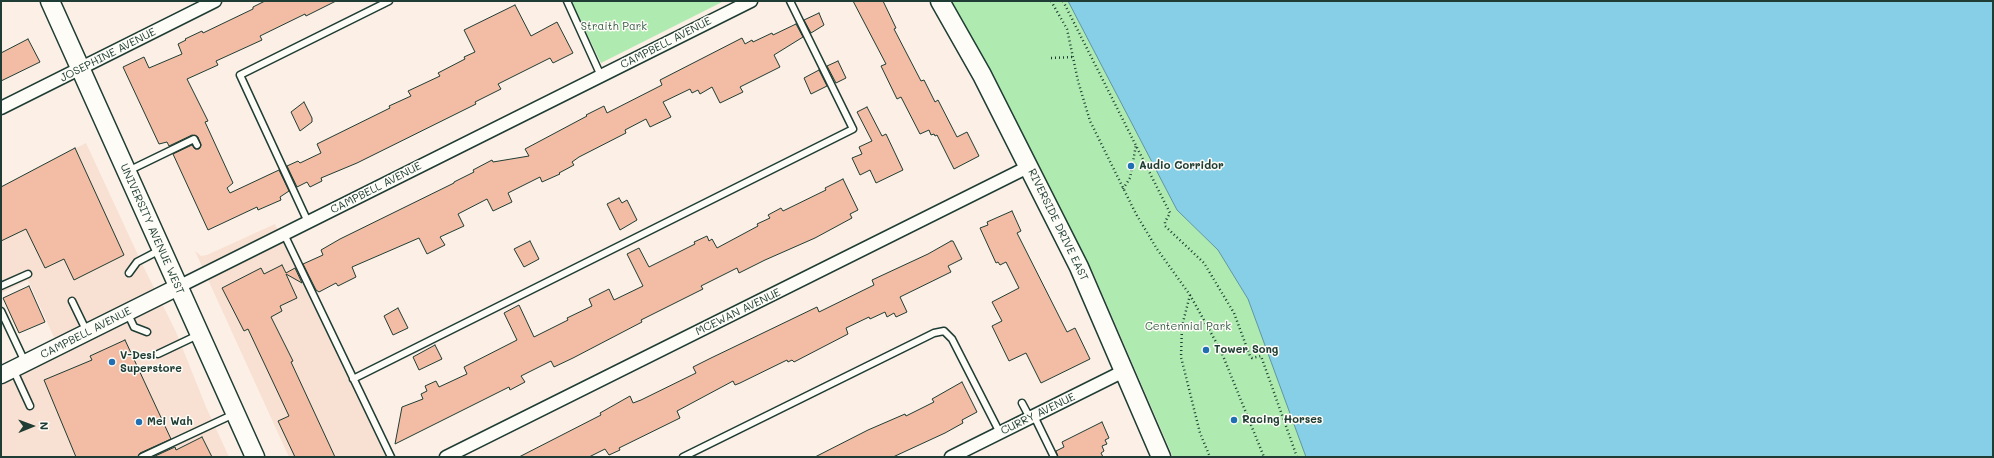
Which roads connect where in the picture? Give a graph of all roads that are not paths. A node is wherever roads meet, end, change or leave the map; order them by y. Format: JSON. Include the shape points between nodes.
{"nodes":[{"id":1,"x":50,"y":1,"type":"edge"},
{"id":2,"x":215,"y":1,"type":"edge"},
{"id":3,"x":389,"y":1,"type":"edge"},
{"id":4,"x":567,"y":1,"type":"edge"},
{"id":5,"x":751,"y":1,"type":"edge"},
{"id":6,"x":790,"y":1,"type":"edge"},
{"id":7,"x":940,"y":1,"type":"edge"},
{"id":8,"x":81,"y":70,"type":"junction"},
{"id":9,"x":601,"y":76,"type":"junction"},
{"id":10,"x":1,"y":108,"type":"edge"},
{"id":11,"x":197,"y":145,"type":"dead end"},
{"id":12,"x":1030,"y":166,"type":"junction"},
{"id":13,"x":127,"y":172,"type":"junction"},
{"id":14,"x":308,"y":222,"type":"junction"},
{"id":15,"x":284,"y":234,"type":"junction"},
{"id":16,"x":161,"y":249,"type":"junction"},
{"id":17,"x":129,"y":273,"type":"dead end"},
{"id":18,"x":28,"y":274,"type":"dead end"},
{"id":19,"x":1,"y":286,"type":"edge"},
{"id":20,"x":178,"y":287,"type":"junction"},
{"id":21,"x":72,"y":301,"type":"dead end"},
{"id":22,"x":1,"y":311,"type":"edge"},
{"id":23,"x":127,"y":312,"type":"junction"},
{"id":24,"x":87,"y":332,"type":"junction"},
{"id":25,"x":148,"y":332,"type":"dead end"},
{"id":26,"x":199,"y":334,"type":"junction"},
{"id":27,"x":158,"y":354,"type":"dead end"},
{"id":28,"x":13,"y":369,"type":"edge"},
{"id":29,"x":1124,"y":371,"type":"junction"},
{"id":30,"x":353,"y":379,"type":"junction"},
{"id":31,"x":1022,"y":403,"type":"dead end"},
{"id":32,"x":30,"y":406,"type":"dead end"},
{"id":33,"x":235,"y":413,"type":"junction"},
{"id":34,"x":1032,"y":417,"type":"junction"},
{"id":35,"x":1000,"y":433,"type":"junction"},
{"id":36,"x":957,"y":456,"type":"edge"},
{"id":37,"x":142,"y":457,"type":"edge"},
{"id":38,"x":255,"y":457,"type":"edge"},
{"id":39,"x":391,"y":457,"type":"edge"},
{"id":40,"x":446,"y":457,"type":"edge"},
{"id":41,"x":683,"y":457,"type":"edge"},
{"id":42,"x":1054,"y":457,"type":"edge"},
{"id":43,"x":1161,"y":457,"type":"edge"}],
"edges":[{"from":1,"to":8,"type":"main road","name":"UNIVERSITY AVENUE WEST"},
{"from":2,"to":8,"type":"street","name":"JOSEPHINE AVENUE","via":[[196,8]]},
{"from":3,"to":14,"type":"lane","via":[[240,75]]},
{"from":4,"to":9,"type":"lane"},
{"from":5,"to":9,"type":"street","name":"CAMPBELL AVENUE"},
{"from":6,"to":30,"type":"lane","via":[[853,129]]},
{"from":7,"to":12,"type":"main road","name":"RIVERSIDE DRIVE EAST"},
{"from":8,"to":10,"type":"street","name":"JOSEPHINE AVENUE"},
{"from":8,"to":13,"type":"main road","name":"UNIVERSITY AVENUE WEST"},
{"from":9,"to":14,"type":"street","name":"CAMPBELL AVENUE"},
{"from":11,"to":13,"type":"lane","via":[[194,139]]},
{"from":12,"to":29,"type":"main road","name":"RIVERSIDE DRIVE EAST","via":[[1079,267]]},
{"from":12,"to":40,"type":"street","name":"MCEWAN AVENUE"},
{"from":13,"to":16,"type":"main road","name":"UNIVERSITY AVENUE WEST"},
{"from":14,"to":15,"type":"street","name":"CAMPBELL AVENUE"},
{"from":15,"to":20,"type":"street","name":"CAMPBELL AVENUE"},
{"from":15,"to":30,"type":"lane"},
{"from":16,"to":17,"type":"lane","via":[[137,262]]},
{"from":16,"to":20,"type":"main road","name":"UNIVERSITY AVENUE WEST"},
{"from":18,"to":19,"type":"lane"},
{"from":20,"to":23,"type":"street","name":"CAMPBELL AVENUE"},
{"from":20,"to":26,"type":"main road","name":"UNIVERSITY AVENUE WEST"},
{"from":21,"to":24,"type":"lane"},
{"from":22,"to":28,"type":"lane"},
{"from":23,"to":24,"type":"street","name":"CAMPBELL AVENUE"},
{"from":23,"to":25,"type":"lane","via":[[134,327]]},
{"from":24,"to":28,"type":"street","name":"CAMPBELL AVENUE"},
{"from":26,"to":27,"type":"lane"},
{"from":26,"to":33,"type":"main road","name":"UNIVERSITY AVENUE WEST"},
{"from":28,"to":32,"type":"lane"},
{"from":29,"to":34,"type":"street","name":"CURRY AVENUE"},
{"from":29,"to":43,"type":"main road","name":"RIVERSIDE DRIVE EAST"},
{"from":30,"to":39,"type":"lane"},
{"from":31,"to":34,"type":"lane"},
{"from":33,"to":37,"type":"lane"},
{"from":33,"to":38,"type":"main road","name":"UNIVERSITY AVENUE WEST"},
{"from":34,"to":35,"type":"street","name":"CURRY AVENUE"},
{"from":34,"to":42,"type":"lane"},
{"from":35,"to":36,"type":"street","name":"CURRY AVENUE"},
{"from":35,"to":41,"type":"lane","via":[[952,338],[944,331],[934,333]]}]}
